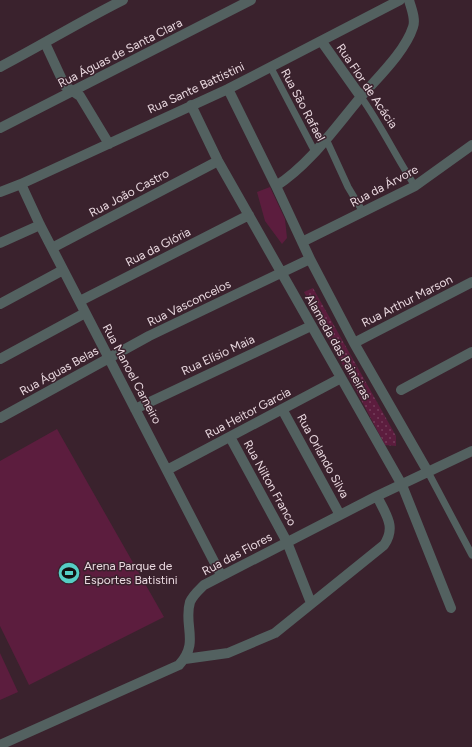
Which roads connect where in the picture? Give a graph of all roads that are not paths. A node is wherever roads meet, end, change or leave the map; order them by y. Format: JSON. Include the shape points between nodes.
{"nodes":[{"id":1,"x":123,"y":0,"type":"edge"},
{"id":2,"x":251,"y":0,"type":"edge"},
{"id":3,"x":400,"y":0,"type":"edge"},
{"id":4,"x":409,"y":0,"type":"edge"},
{"id":5,"x":322,"y":42,"type":"junction"},
{"id":6,"x":45,"y":44,"type":"junction"},
{"id":7,"x":0,"y":67,"type":"edge"},
{"id":8,"x":271,"y":68,"type":"junction"},
{"id":9,"x":228,"y":89,"type":"junction"},
{"id":10,"x":73,"y":91,"type":"junction"},
{"id":11,"x":361,"y":97,"type":"junction"},
{"id":12,"x":191,"y":105,"type":"junction"},
{"id":13,"x":0,"y":128,"type":"edge"},
{"id":14,"x":326,"y":139,"type":"junction"},
{"id":15,"x":109,"y":144,"type":"junction"},
{"id":16,"x":472,"y":145,"type":"edge"},
{"id":17,"x":315,"y":152,"type":"junction"},
{"id":18,"x":218,"y":161,"type":"junction"},
{"id":19,"x":21,"y":184,"type":"junction"},
{"id":20,"x":276,"y":186,"type":"junction"},
{"id":21,"x":415,"y":186,"type":"junction"},
{"id":22,"x":0,"y":192,"type":"edge"},
{"id":23,"x":363,"y":212,"type":"junction"},
{"id":24,"x":249,"y":215,"type":"junction"},
{"id":25,"x":40,"y":225,"type":"junction"},
{"id":26,"x":302,"y":242,"type":"junction"},
{"id":27,"x":0,"y":244,"type":"edge"},
{"id":28,"x":52,"y":248,"type":"junction"},
{"id":29,"x":310,"y":259,"type":"junction"},
{"id":30,"x":63,"y":270,"type":"junction"},
{"id":31,"x":281,"y":273,"type":"junction"},
{"id":32,"x":472,"y":282,"type":"edge"},
{"id":33,"x":80,"y":301,"type":"junction"},
{"id":34,"x":0,"y":304,"type":"edge"},
{"id":35,"x":86,"y":314,"type":"junction"},
{"id":36,"x":312,"y":326,"type":"junction"},
{"id":37,"x":354,"y":343,"type":"junction"},
{"id":38,"x":472,"y":352,"type":"edge"},
{"id":39,"x":109,"y":358,"type":"junction"},
{"id":40,"x":0,"y":359,"type":"edge"},
{"id":41,"x":341,"y":378,"type":"junction"},
{"id":42,"x":401,"y":390,"type":"dead end"},
{"id":43,"x":135,"y":408,"type":"junction"},
{"id":44,"x":282,"y":409,"type":"junction"},
{"id":45,"x":0,"y":418,"type":"edge"},
{"id":46,"x":230,"y":437,"type":"junction"},
{"id":47,"x":472,"y":451,"type":"edge"},
{"id":48,"x":167,"y":470,"type":"junction"},
{"id":49,"x":428,"y":472,"type":"junction"},
{"id":50,"x":402,"y":485,"type":"junction"},
{"id":51,"x":377,"y":496,"type":"junction"},
{"id":52,"x":340,"y":515,"type":"junction"},
{"id":53,"x":469,"y":539,"type":"edge"},
{"id":54,"x":287,"y":542,"type":"junction"},
{"id":55,"x":472,"y":555,"type":"edge"},
{"id":56,"x":221,"y":575,"type":"junction"},
{"id":57,"x":311,"y":603,"type":"junction"},
{"id":58,"x":451,"y":608,"type":"dead end"},
{"id":59,"x":185,"y":659,"type":"junction"},
{"id":60,"x":0,"y":745,"type":"edge"}],
"edges":[{"from":1,"to":6,"type":"street","via":[[76,24]]},
{"from":2,"to":10,"type":"street","name":"Rua Águas de Santa Clara"},
{"from":3,"to":5,"type":"street","name":"Rua Sante Battistini"},
{"from":4,"to":11,"type":"street","via":[[414,21],[410,34],[388,66]]},
{"from":5,"to":8,"type":"street","name":"Rua Sante Battistini"},
{"from":5,"to":11,"type":"street","name":"Rua Flor de Acácia"},
{"from":6,"to":7,"type":"street"},
{"from":6,"to":10,"type":"street","via":[[65,86]]},
{"from":8,"to":9,"type":"street","name":"Rua Sante Battistini"},
{"from":8,"to":17,"type":"lane","name":"Rua São Rafael"},
{"from":9,"to":12,"type":"street","name":"Rua Sante Battistini"},
{"from":9,"to":20,"type":"street","name":"Alameda das Paineiras"},
{"from":10,"to":13,"type":"street","name":"Rua Águas de Santa Clara"},
{"from":10,"to":15,"type":"street","via":[[80,96]]},
{"from":11,"to":14,"type":"street"},
{"from":11,"to":21,"type":"lane","name":"Rua Flor de Acácia"},
{"from":12,"to":15,"type":"street","name":"Rua Sante Battistini"},
{"from":12,"to":18,"type":"street","name":"Alameda das Paineiras"},
{"from":14,"to":17,"type":"street"},
{"from":14,"to":23,"type":"lane","via":[[348,187]]},
{"from":15,"to":19,"type":"street","name":"Rua Sante Battistini"},
{"from":16,"to":21,"type":"street","name":"Rua da Árvore"},
{"from":17,"to":20,"type":"street","via":[[292,176]]},
{"from":18,"to":24,"type":"street","name":"Alameda das Paineiras"},
{"from":18,"to":28,"type":"street","name":"Rua João Castro"},
{"from":19,"to":22,"type":"street","name":"Rua Sante Battistini"},
{"from":19,"to":25,"type":"street","name":"Rua Manoel Carneiro"},
{"from":20,"to":26,"type":"street","name":"Alameda das Paineiras"},
{"from":21,"to":23,"type":"street","name":"Rua da Árvore"},
{"from":23,"to":26,"type":"street","name":"Rua da Árvore"},
{"from":24,"to":31,"type":"street","name":"Alameda das Paineiras"},
{"from":24,"to":33,"type":"street","name":"Rua da Glória"},
{"from":25,"to":27,"type":"street"},
{"from":25,"to":28,"type":"street","name":"Rua Manoel Carneiro"},
{"from":26,"to":29,"type":"street","name":"Alameda das Paineiras"},
{"from":28,"to":30,"type":"street","name":"Rua Manoel Carneiro"},
{"from":29,"to":31,"type":"street","name":"Rua Vasconcelos"},
{"from":29,"to":37,"type":"street","name":"Alameda das Paineiras"},
{"from":30,"to":33,"type":"street","name":"Rua Manoel Carneiro"},
{"from":30,"to":34,"type":"street"},
{"from":31,"to":36,"type":"street","name":"Alameda das Paineiras"},
{"from":31,"to":39,"type":"street","name":"Rua Vasconcelos","via":[[149,336]]},
{"from":32,"to":37,"type":"street","name":"Rua Arthur Marson"},
{"from":33,"to":35,"type":"street","name":"Rua Manoel Carneiro"},
{"from":35,"to":39,"type":"street","name":"Rua Manoel Carneiro"},
{"from":35,"to":40,"type":"street"},
{"from":36,"to":41,"type":"street","name":"Alameda das Paineiras"},
{"from":36,"to":43,"type":"street","name":"Rua Elísio Maia"},
{"from":37,"to":49,"type":"street","name":"Alameda das Paineiras"},
{"from":38,"to":42,"type":"street"},
{"from":39,"to":43,"type":"street","name":"Rua Manoel Carneiro"},
{"from":39,"to":45,"type":"street","name":"Rua Águas Belas"},
{"from":41,"to":44,"type":"street","name":"Rua Heitor Garcia"},
{"from":41,"to":50,"type":"street","name":"Alameda das Paineiras"},
{"from":43,"to":48,"type":"street","name":"Rua Manoel Carneiro"},
{"from":44,"to":46,"type":"street","name":"Rua Heitor Garcia"},
{"from":44,"to":52,"type":"street","name":"Rua Orlando Silva"},
{"from":46,"to":48,"type":"street","name":"Rua Heitor Garcia"},
{"from":46,"to":54,"type":"street","name":"Rua Nilton Franco"},
{"from":47,"to":49,"type":"street","name":"Rua das Flores"},
{"from":48,"to":56,"type":"street","name":"Rua Manoel Carneiro"},
{"from":49,"to":50,"type":"street","name":"Rua das Flores"},
{"from":49,"to":53,"type":"lane"},
{"from":50,"to":51,"type":"street","name":"Rua das Flores"},
{"from":50,"to":58,"type":"street","name":"Alameda das Paineiras"},
{"from":51,"to":52,"type":"street","name":"Rua das Flores"},
{"from":51,"to":57,"type":"street","via":[[390,523],[391,531],[384,545]]},
{"from":52,"to":54,"type":"street","name":"Rua das Flores"},
{"from":53,"to":55,"type":"lane"},
{"from":54,"to":56,"type":"street","name":"Rua das Flores"},
{"from":54,"to":57,"type":"street","name":"Rua Nilton Franco"},
{"from":56,"to":59,"type":"street","name":"Rua das Flores","via":[[204,586],[191,601],[190,644]]},
{"from":57,"to":59,"type":"street","via":[[276,633],[244,648],[216,656]]},
{"from":59,"to":60,"type":"street","via":[[172,669]]}]}
